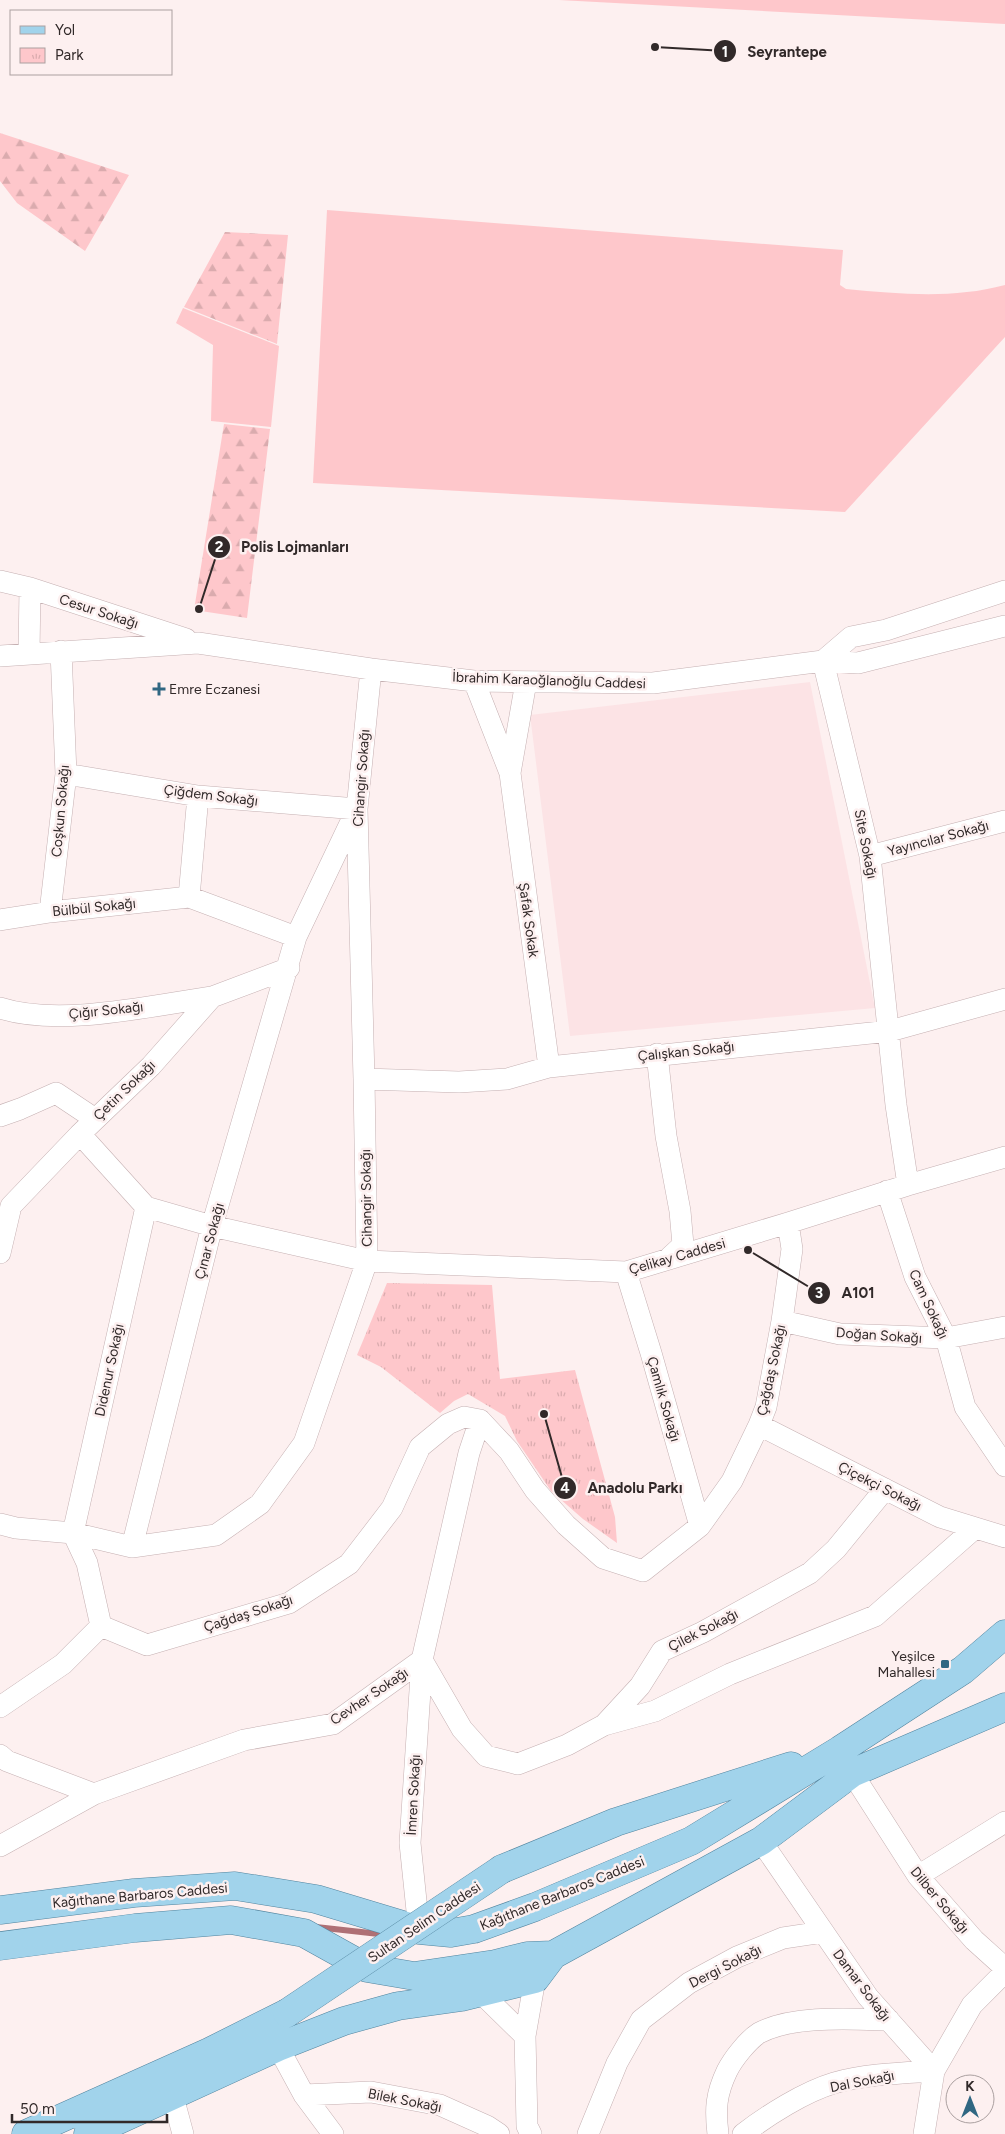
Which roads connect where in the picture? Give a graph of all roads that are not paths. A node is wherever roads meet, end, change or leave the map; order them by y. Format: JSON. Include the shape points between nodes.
{"nodes":[{"id":1,"x":0,"y":580,"type":"edge"},
{"id":2,"x":30,"y":588,"type":"junction"},
{"id":3,"x":1005,"y":591,"type":"edge"},
{"id":4,"x":1005,"y":626,"type":"edge"},
{"id":5,"x":198,"y":643,"type":"junction"},
{"id":6,"x":61,"y":651,"type":"junction"},
{"id":7,"x":29,"y":653,"type":"junction"},
{"id":8,"x":0,"y":656,"type":"edge"},
{"id":9,"x":823,"y":661,"type":"junction"},
{"id":10,"x":371,"y":669,"type":"junction"},
{"id":11,"x":474,"y":681,"type":"junction"},
{"id":12,"x":526,"y":682,"type":"junction"},
{"id":13,"x":510,"y":773,"type":"junction"},
{"id":14,"x":66,"y":774,"type":"junction"},
{"id":15,"x":198,"y":796,"type":"junction"},
{"id":16,"x":357,"y":809,"type":"junction"},
{"id":17,"x":1005,"y":821,"type":"edge"},
{"id":18,"x":870,"y":856,"type":"junction"},
{"id":19,"x":189,"y":897,"type":"junction"},
{"id":20,"x":50,"y":912,"type":"junction"},
{"id":21,"x":0,"y":920,"type":"edge"},
{"id":22,"x":296,"y":937,"type":"junction"},
{"id":23,"x":288,"y":968,"type":"junction"},
{"id":24,"x":212,"y":997,"type":"junction"},
{"id":25,"x":1005,"y":999,"type":"edge"},
{"id":26,"x":0,"y":1008,"type":"edge"},
{"id":27,"x":890,"y":1031,"type":"junction"},
{"id":28,"x":657,"y":1054,"type":"junction"},
{"id":29,"x":549,"y":1067,"type":"junction"},
{"id":30,"x":364,"y":1079,"type":"junction"},
{"id":31,"x":0,"y":1116,"type":"edge"},
{"id":32,"x":87,"y":1127,"type":"junction"},
{"id":33,"x":1005,"y":1157,"type":"edge"},
{"id":34,"x":908,"y":1185,"type":"junction"},
{"id":35,"x":887,"y":1192,"type":"junction"},
{"id":36,"x":5,"y":1205,"type":"edge"},
{"id":37,"x":146,"y":1207,"type":"junction"},
{"id":38,"x":788,"y":1223,"type":"junction"},
{"id":39,"x":212,"y":1226,"type":"junction"},
{"id":40,"x":0,"y":1253,"type":"edge"},
{"id":41,"x":670,"y":1257,"type":"junction"},
{"id":42,"x":367,"y":1261,"type":"junction"},
{"id":43,"x":626,"y":1272,"type":"junction"},
{"id":44,"x":782,"y":1321,"type":"junction"},
{"id":45,"x":1005,"y":1327,"type":"edge"},
{"id":46,"x":946,"y":1338,"type":"junction"},
{"id":47,"x":480,"y":1420,"type":"junction"},
{"id":48,"x":759,"y":1425,"type":"junction"},
{"id":49,"x":1005,"y":1466,"type":"edge"},
{"id":50,"x":885,"y":1489,"type":"junction"},
{"id":51,"x":0,"y":1524,"type":"edge"},
{"id":52,"x":700,"y":1526,"type":"junction"},
{"id":53,"x":975,"y":1528,"type":"junction"},
{"id":54,"x":73,"y":1533,"type":"junction"},
{"id":55,"x":1005,"y":1537,"type":"edge"},
{"id":56,"x":132,"y":1548,"type":"junction"},
{"id":57,"x":101,"y":1626,"type":"junction"},
{"id":58,"x":1005,"y":1634,"type":"edge"},
{"id":59,"x":422,"y":1660,"type":"junction"},
{"id":60,"x":0,"y":1707,"type":"edge"},
{"id":61,"x":1005,"y":1707,"type":"edge"},
{"id":62,"x":604,"y":1725,"type":"junction"},
{"id":63,"x":840,"y":1750,"type":"junction"},
{"id":64,"x":0,"y":1755,"type":"edge"},
{"id":65,"x":852,"y":1773,"type":"junction"},
{"id":66,"x":94,"y":1794,"type":"junction"},
{"id":67,"x":1003,"y":1827,"type":"edge"},
{"id":68,"x":761,"y":1841,"type":"junction"},
{"id":69,"x":0,"y":1846,"type":"edge"},
{"id":70,"x":918,"y":1876,"type":"junction"},
{"id":71,"x":134,"y":1893,"type":"junction"},
{"id":72,"x":0,"y":1910,"type":"edge"},
{"id":73,"x":135,"y":1928,"type":"junction"},
{"id":74,"x":419,"y":1930,"type":"junction"},
{"id":75,"x":823,"y":1932,"type":"junction"},
{"id":76,"x":0,"y":1946,"type":"edge"},
{"id":77,"x":553,"y":1955,"type":"junction"},
{"id":78,"x":1005,"y":1970,"type":"edge"},
{"id":79,"x":535,"y":1979,"type":"junction"},
{"id":80,"x":481,"y":1993,"type":"junction"},
{"id":81,"x":889,"y":2020,"type":"junction"},
{"id":82,"x":525,"y":2036,"type":"junction"},
{"id":83,"x":278,"y":2047,"type":"junction"},
{"id":84,"x":934,"y":2071,"type":"junction"},
{"id":85,"x":304,"y":2095,"type":"junction"},
{"id":86,"x":173,"y":2097,"type":"junction"},
{"id":87,"x":26,"y":2134,"type":"edge"},
{"id":88,"x":88,"y":2134,"type":"edge"},
{"id":89,"x":183,"y":2134,"type":"edge"},
{"id":90,"x":332,"y":2134,"type":"edge"},
{"id":91,"x":500,"y":2134,"type":"edge"},
{"id":92,"x":530,"y":2134,"type":"edge"},
{"id":93,"x":588,"y":2134,"type":"edge"},
{"id":94,"x":718,"y":2134,"type":"edge"},
{"id":95,"x":743,"y":2134,"type":"edge"},
{"id":96,"x":924,"y":2134,"type":"edge"}],
"edges":[{"from":1,"to":2,"type":"street","name":"Cesur Sokağı"},
{"from":2,"to":5,"type":"street","name":"Cesur Sokağı"},
{"from":2,"to":7,"type":"street"},
{"from":3,"to":9,"type":"street","via":[[886,630],[851,637]]},
{"from":4,"to":9,"type":"street","name":"İbrahim Karaoğlanoğlu Caddesi","via":[[858,663]]},
{"from":5,"to":6,"type":"street","name":"İbrahim Karaoğlanoğlu Caddesi"},
{"from":5,"to":10,"type":"street","name":"İbrahim Karaoğlanoğlu Caddesi"},
{"from":6,"to":7,"type":"street","name":"İbrahim Karaoğlanoğlu Caddesi"},
{"from":6,"to":14,"type":"street","name":"Coşkun Sokağı"},
{"from":7,"to":8,"type":"street","name":"İbrahim Karaoğlanoğlu Caddesi"},
{"from":9,"to":12,"type":"street","name":"İbrahim Karaoğlanoğlu Caddesi","via":[[653,683]]},
{"from":9,"to":18,"type":"street","name":"Site Sokağı"},
{"from":10,"to":11,"type":"street","name":"İbrahim Karaoğlanoğlu Caddesi"},
{"from":10,"to":16,"type":"street","name":"Cihangir Sokağı"},
{"from":11,"to":12,"type":"street","name":"İbrahim Karaoğlanoğlu Caddesi"},
{"from":11,"to":13,"type":"street"},
{"from":12,"to":13,"type":"street"},
{"from":13,"to":29,"type":"street","name":"Şafak Sokak"},
{"from":14,"to":15,"type":"street","name":"Çiğdem Sokağı"},
{"from":14,"to":20,"type":"street","name":"Coşkun Sokağı"},
{"from":15,"to":16,"type":"street","name":"Çiğdem Sokağı"},
{"from":15,"to":19,"type":"street"},
{"from":16,"to":22,"type":"street"},
{"from":16,"to":30,"type":"street","name":"Cihangir Sokağı"},
{"from":17,"to":18,"type":"street","name":"Yayıncılar Sokağı"},
{"from":18,"to":27,"type":"street","name":"Site Sokağı"},
{"from":19,"to":20,"type":"street","name":"Bülbül Sokağı"},
{"from":19,"to":22,"type":"street","name":"Bülbül Sokağı"},
{"from":20,"to":21,"type":"street","name":"Bülbül Sokağı"},
{"from":22,"to":23,"type":"street","name":"Çınar Sokağı"},
{"from":23,"to":24,"type":"street","name":"Çetin Sokağı"},
{"from":23,"to":39,"type":"street","name":"Çınar Sokağı"},
{"from":24,"to":26,"type":"street","name":"Çığır Sokağı","via":[[79,1015],[18,1014]]},
{"from":24,"to":32,"type":"street","name":"Çetin Sokağı","via":[[151,1066]]},
{"from":25,"to":27,"type":"street","name":"Çalışkan Sokağı"},
{"from":27,"to":28,"type":"street","name":"Çalışkan Sokağı"},
{"from":27,"to":34,"type":"street","via":[[896,1105]]},
{"from":28,"to":29,"type":"street","name":"Çalışkan Sokağı"},
{"from":28,"to":41,"type":"street","via":[[683,1245]]},
{"from":29,"to":30,"type":"street","name":"Çalışkan Sokağı","via":[[507,1079],[459,1082]]},
{"from":30,"to":42,"type":"street","name":"Cihangir Sokağı"},
{"from":31,"to":32,"type":"street","via":[[56,1093]]},
{"from":32,"to":36,"type":"street","name":"Çetin Sokağı"},
{"from":32,"to":37,"type":"street"},
{"from":33,"to":34,"type":"street","name":"Çelikay Caddesi"},
{"from":34,"to":35,"type":"street","name":"Çelikay Caddesi"},
{"from":35,"to":38,"type":"street","name":"Çelikay Caddesi"},
{"from":35,"to":46,"type":"street","name":"Cam Sokağı","via":[[915,1277]]},
{"from":36,"to":40,"type":"street","name":"Çetin Sokağı"},
{"from":37,"to":39,"type":"street","name":"Çelikay Caddesi"},
{"from":37,"to":54,"type":"street","name":"Didenur Sokağı"},
{"from":38,"to":41,"type":"street","name":"Çelikay Caddesi"},
{"from":38,"to":44,"type":"street","name":"Çağdaş Sokağı","via":[[792,1250]]},
{"from":39,"to":42,"type":"street","name":"Çelikay Caddesi"},
{"from":39,"to":56,"type":"street","name":"Çınar Sokağı"},
{"from":41,"to":43,"type":"street","name":"Çelikay Caddesi"},
{"from":42,"to":43,"type":"street","name":"Çelikay Caddesi"},
{"from":42,"to":56,"type":"street","name":"Cihangir Sokağı","via":[[304,1443],[260,1504],[216,1535]]},
{"from":43,"to":52,"type":"street","name":"Çamlık Sokağı"},
{"from":44,"to":46,"type":"street","name":"Doğan Sokağı","via":[[840,1334]]},
{"from":44,"to":48,"type":"street","name":"Çağdaş Sokağı","via":[[766,1407]]},
{"from":45,"to":46,"type":"street","name":"Doğan Sokağı"},
{"from":46,"to":49,"type":"street","name":"Cam Sokağı","via":[[965,1407]]},
{"from":47,"to":52,"type":"street","name":"Çağdaş Sokağı","via":[[509,1450],[535,1490],[566,1525],[603,1558],[643,1571]]},
{"from":47,"to":57,"type":"street","name":"Çağdaş Sokağı","via":[[464,1417],[448,1424],[420,1448],[392,1508],[348,1564],[289,1603],[147,1645]]},
{"from":47,"to":59,"type":"street","name":"Cevher Sokağı","via":[[469,1453]]},
{"from":48,"to":50,"type":"street","name":"Çiçekçi Sokağı"},
{"from":48,"to":52,"type":"street","name":"Çağdaş Sokağı","via":[[732,1480]]},
{"from":50,"to":53,"type":"street","name":"Çiçekçi Sokağı","via":[[940,1517]]},
{"from":50,"to":62,"type":"street","name":"Çilek Sokağı","via":[[836,1549],[810,1573],[662,1651],[640,1686]]},
{"from":51,"to":54,"type":"street","name":"Cihangir Sokağı"},
{"from":53,"to":55,"type":"street","name":"Çiçekçi Sokağı"},
{"from":53,"to":62,"type":"street","via":[[875,1616],[730,1674],[655,1711]]},
{"from":54,"to":56,"type":"street","name":"Cihangir Sokağı"},
{"from":54,"to":57,"type":"street","via":[[87,1563]]},
{"from":57,"to":60,"type":"street","via":[[63,1664]]},
{"from":58,"to":63,"type":"main road","name":"Kağıthane Barbaros Caddesi","via":[[962,1670]]},
{"from":59,"to":62,"type":"street","name":"Çilek Sokağı","via":[[462,1729],[486,1756],[518,1764],[568,1745]]},
{"from":59,"to":66,"type":"street","name":"Cevher Sokağı","via":[[333,1724],[244,1740]]},
{"from":59,"to":74,"type":"street","name":"İmren Sokağı","via":[[410,1843]]},
{"from":61,"to":65,"type":"main road"},
{"from":63,"to":74,"type":"main road","name":"Kağıthane Barbaros Caddesi","via":[[691,1841],[474,1929],[451,1934]]},
{"from":63,"to":87,"type":"main road","name":"Sultan Selim Caddesi","bridge":true,"via":[[616,1822],[502,1869],[287,2013],[210,2052]]},
{"from":64,"to":66,"type":"street","via":[[7,1761]]},
{"from":65,"to":68,"type":"main road"},
{"from":65,"to":70,"type":"street","name":"Dilber Sokağı"},
{"from":66,"to":69,"type":"street","name":"Cevher Sokağı"},
{"from":67,"to":70,"type":"street"},
{"from":68,"to":75,"type":"street","name":"Damar Sokağı"},
{"from":68,"to":77,"type":"main road"},
{"from":70,"to":78,"type":"street","name":"Dilber Sokağı"},
{"from":71,"to":72,"type":"main road","name":"Kağıthane Barbaros Caddesi"},
{"from":71,"to":73,"type":"main road"},
{"from":71,"to":74,"type":"main road","name":"Kağıthane Barbaros Caddesi","via":[[235,1886],[316,1899]]},
{"from":73,"to":76,"type":"main road"},
{"from":73,"to":77,"type":"main road","via":[[231,1920],[304,1933],[367,1968],[414,1976],[527,1956]]},
{"from":75,"to":81,"type":"street","name":"Damar Sokağı","via":[[868,1997]]},
{"from":75,"to":93,"type":"street","name":"Dergi Sokağı","via":[[783,1938],[736,1956],[689,1983],[641,2020],[616,2064]]},
{"from":77,"to":79,"type":"main road"},
{"from":78,"to":84,"type":"street","via":[[972,2005]]},
{"from":79,"to":80,"type":"main road"},
{"from":79,"to":82,"type":"street"},
{"from":80,"to":82,"type":"street"},
{"from":80,"to":83,"type":"main road","via":[[398,2006],[344,2021]]},
{"from":81,"to":84,"type":"street","name":"Damar Sokağı"},
{"from":81,"to":94,"type":"street","via":[[794,2022],[759,2034],[733,2059],[718,2089]]},
{"from":82,"to":92,"type":"street","via":[[527,2126]]},
{"from":83,"to":85,"type":"street"},
{"from":83,"to":86,"type":"main road"},
{"from":84,"to":95,"type":"street","name":"Dal Sokağı","via":[[876,2075],[833,2084],[783,2107]]},
{"from":84,"to":96,"type":"street"},
{"from":85,"to":90,"type":"street"},
{"from":85,"to":91,"type":"street","name":"Bilek Sokağı","via":[[371,2092],[440,2104]]},
{"from":86,"to":88,"type":"main road"},
{"from":86,"to":89,"type":"street"}]}
